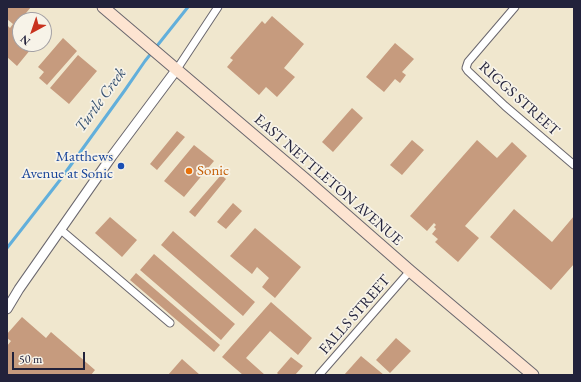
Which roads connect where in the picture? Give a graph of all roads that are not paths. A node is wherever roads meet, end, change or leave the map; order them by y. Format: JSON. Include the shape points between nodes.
{"nodes":[{"id":1,"x":103,"y":7,"type":"edge"},
{"id":2,"x":218,"y":7,"type":"edge"},
{"id":3,"x":515,"y":7,"type":"edge"},
{"id":4,"x":177,"y":69,"type":"junction"},
{"id":5,"x":573,"y":162,"type":"edge"},
{"id":6,"x":60,"y":230,"type":"junction"},
{"id":7,"x":410,"y":272,"type":"junction"},
{"id":8,"x":7,"y":309,"type":"edge"},
{"id":9,"x":170,"y":323,"type":"dead end"},
{"id":10,"x":319,"y":375,"type":"edge"},
{"id":11,"x":533,"y":375,"type":"edge"}],
"edges":[{"from":1,"to":4,"type":"main road","name":"EAST NETTLETON AVENUE"},
{"from":2,"to":4,"type":"street"},
{"from":3,"to":5,"type":"street","name":"RIGGS STREET","via":[[468,62],[466,68],[505,106]]},
{"from":4,"to":6,"type":"street"},
{"from":4,"to":7,"type":"main road","name":"EAST NETTLETON AVENUE"},
{"from":6,"to":8,"type":"street"},
{"from":6,"to":9,"type":"street"},
{"from":7,"to":10,"type":"street","name":"FALLS STREET"},
{"from":7,"to":11,"type":"main road","name":"EAST NETTLETON AVENUE"}]}
